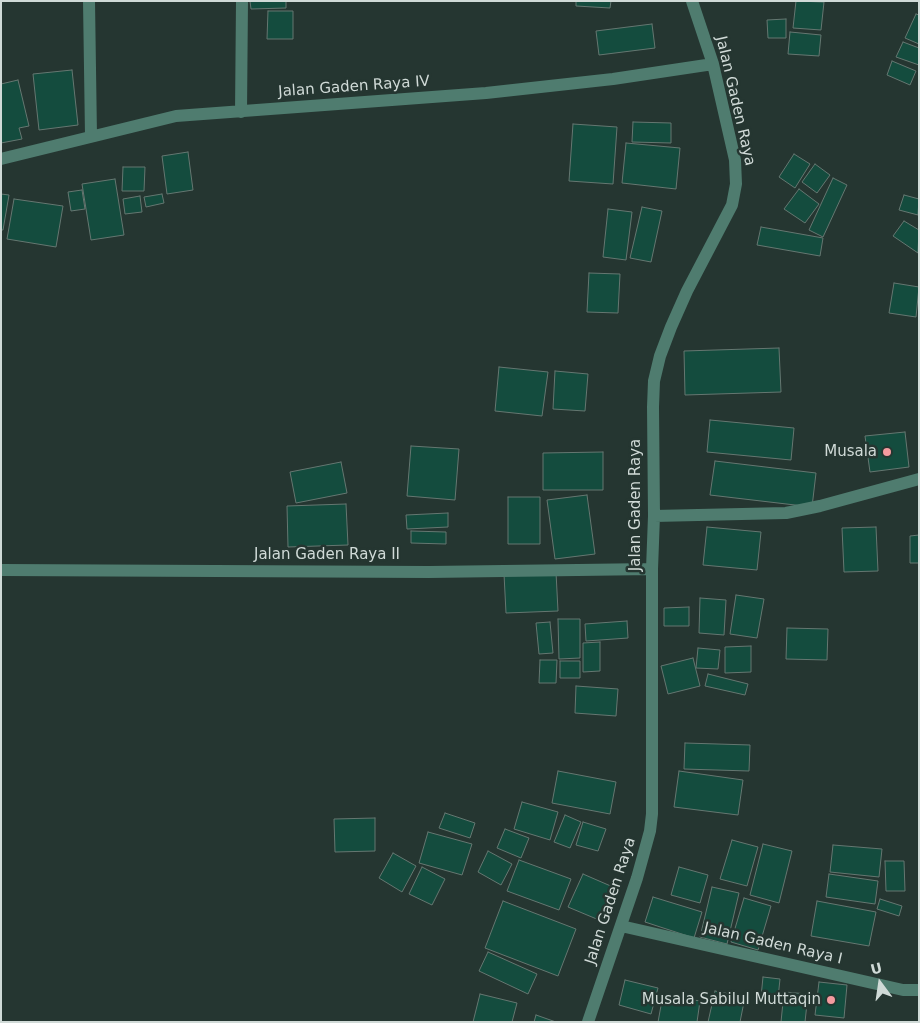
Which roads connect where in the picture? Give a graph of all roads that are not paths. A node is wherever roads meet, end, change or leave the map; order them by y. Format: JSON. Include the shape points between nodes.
{"nodes":[{"id":1,"x":89,"y":1,"type":"edge"},
{"id":2,"x":242,"y":1,"type":"edge"},
{"id":3,"x":692,"y":1,"type":"edge"},
{"id":4,"x":713,"y":64,"type":"junction"},
{"id":5,"x":241,"y":112,"type":"junction"},
{"id":6,"x":91,"y":136,"type":"junction"},
{"id":7,"x":1,"y":159,"type":"edge"},
{"id":8,"x":919,"y":479,"type":"edge"},
{"id":9,"x":654,"y":516,"type":"junction"},
{"id":10,"x":652,"y":569,"type":"junction"},
{"id":11,"x":1,"y":570,"type":"edge"},
{"id":12,"x":621,"y":926,"type":"junction"},
{"id":13,"x":919,"y":990,"type":"edge"},
{"id":14,"x":588,"y":1022,"type":"edge"}],
"edges":[{"from":1,"to":6,"type":"street"},
{"from":2,"to":5,"type":"street"},
{"from":3,"to":4,"type":"street","name":"Jalan Gaden Raya"},
{"from":4,"to":5,"type":"street","name":"Jalan Gaden Raya IV","via":[[612,80],[486,93]]},
{"from":4,"to":9,"type":"street","name":"Jalan Gaden Raya","via":[[735,160],[736,184],[732,205],[687,291],[660,356],[654,381],[653,407]]},
{"from":5,"to":6,"type":"street","name":"Jalan Gaden Raya IV","via":[[176,116]]},
{"from":6,"to":7,"type":"street","name":"Jalan Gaden Raya IV"},
{"from":8,"to":9,"type":"street","via":[[786,513]]},
{"from":9,"to":10,"type":"street","name":"Jalan Gaden Raya"},
{"from":10,"to":11,"type":"street","name":"Jalan Gaden Raya II","via":[[429,572]]},
{"from":10,"to":12,"type":"street","name":"Jalan Gaden Raya","via":[[652,814],[650,831]]},
{"from":12,"to":13,"type":"street","name":"Jalan Gaden Raya I","via":[[903,990]]},
{"from":12,"to":14,"type":"street","name":"Jalan Gaden Raya"}]}
